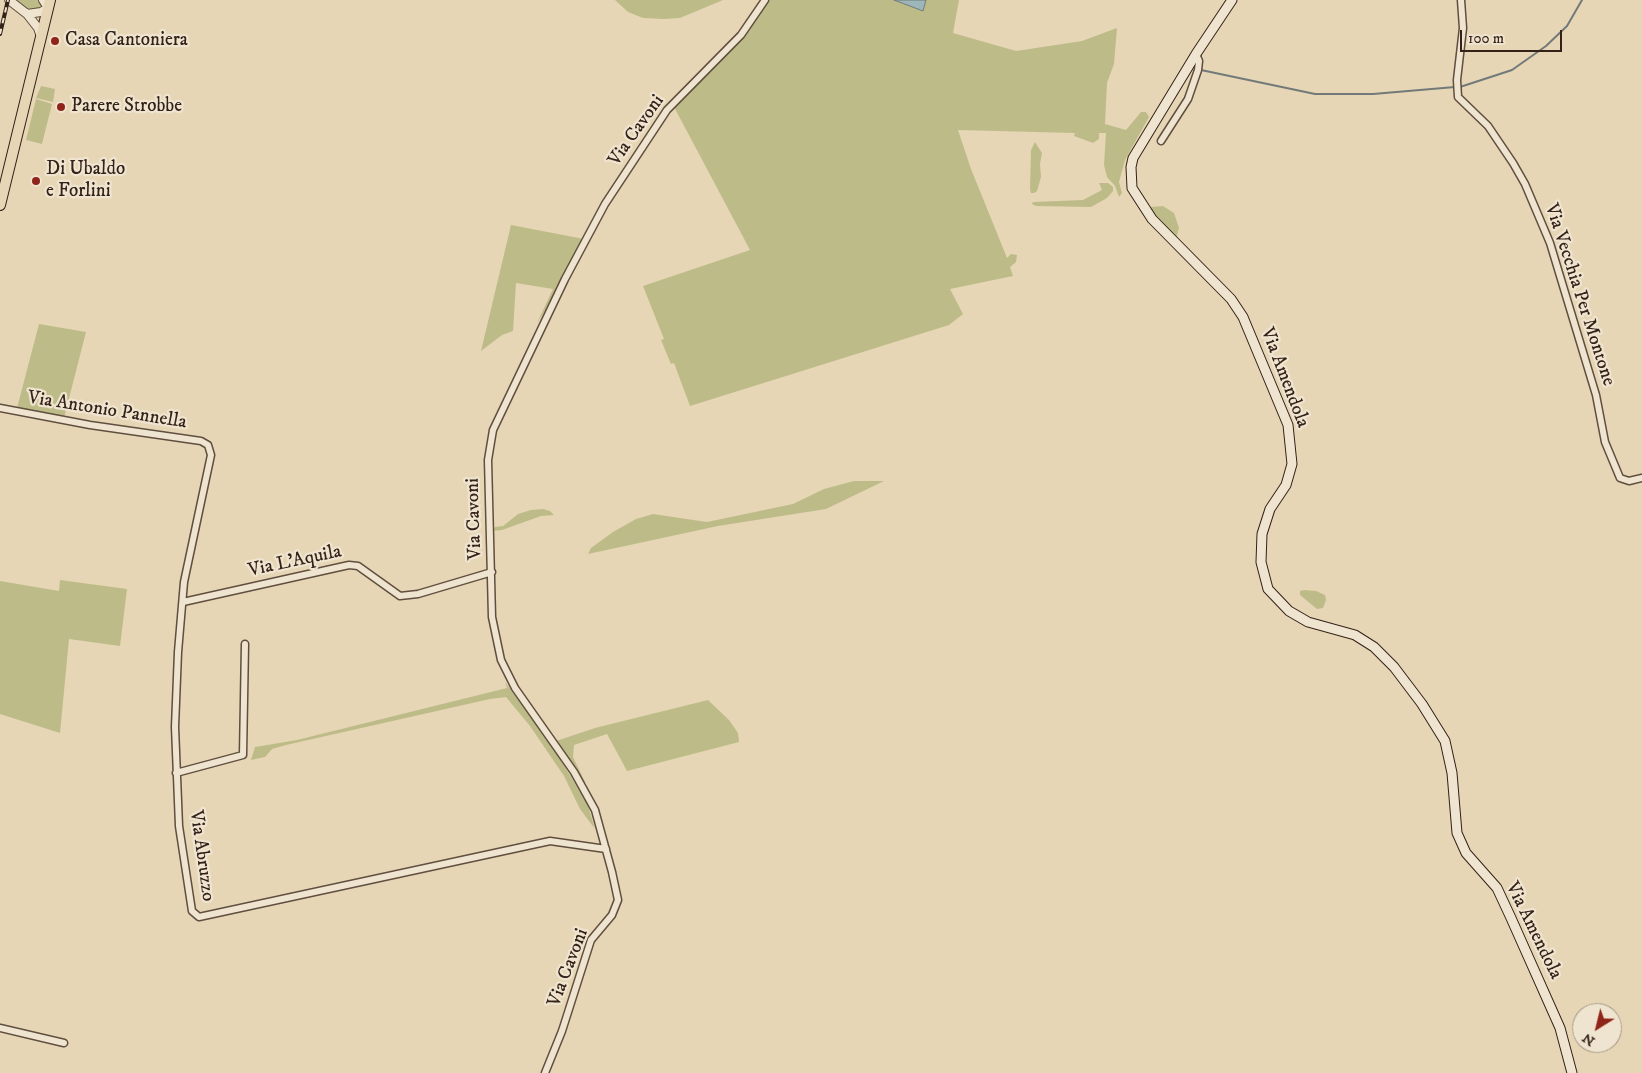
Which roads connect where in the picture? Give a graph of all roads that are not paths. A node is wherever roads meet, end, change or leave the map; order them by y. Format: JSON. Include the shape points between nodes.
{"nodes":[{"id":1,"x":9,"y":0,"type":"edge"},
{"id":2,"x":765,"y":0,"type":"edge"},
{"id":3,"x":1232,"y":0,"type":"edge"},
{"id":4,"x":1462,"y":0,"type":"edge"},
{"id":5,"x":47,"y":3,"type":"edge"},
{"id":6,"x":27,"y":14,"type":"junction"},
{"id":7,"x":41,"y":37,"type":"junction"},
{"id":8,"x":1196,"y":54,"type":"junction"},
{"id":9,"x":1161,"y":141,"type":"dead end"},
{"id":10,"x":0,"y":205,"type":"edge"},
{"id":11,"x":0,"y":408,"type":"edge"},
{"id":12,"x":208,"y":445,"type":"joint"},
{"id":13,"x":1642,"y":478,"type":"edge"},
{"id":14,"x":492,"y":572,"type":"junction"},
{"id":15,"x":183,"y":602,"type":"junction"},
{"id":16,"x":245,"y":644,"type":"dead end"},
{"id":17,"x":176,"y":773,"type":"junction"},
{"id":18,"x":606,"y":849,"type":"junction"},
{"id":19,"x":0,"y":1028,"type":"edge"},
{"id":20,"x":64,"y":1043,"type":"dead end"},
{"id":21,"x":545,"y":1073,"type":"edge"},
{"id":22,"x":1572,"y":1073,"type":"edge"}],
"edges":[{"from":1,"to":6,"type":"street"},
{"from":2,"to":14,"type":"street","name":"Via Cavoni","via":[[741,35],[667,110],[641,148],[594,224],[510,390],[493,430],[488,460]]},
{"from":3,"to":8,"type":"main road","name":"Via Amendola"},
{"from":4,"to":13,"type":"street","name":"Via Vecchia Per Montone","via":[[1458,97],[1488,126],[1525,184],[1550,243],[1596,395],[1606,442],[1620,478],[1630,481]]},
{"from":5,"to":6,"type":"street","via":[[41,12]]},
{"from":5,"to":7,"type":"main road"},
{"from":6,"to":7,"type":"street"},
{"from":7,"to":10,"type":"main road"},
{"from":8,"to":9,"type":"street","via":[[1198,70],[1188,98]]},
{"from":8,"to":22,"type":"main road","name":"Via Amendola","via":[[1133,158],[1130,167],[1132,188],[1152,219],[1231,299],[1243,317],[1288,425],[1292,464],[1286,485],[1270,509],[1262,534],[1261,562],[1268,589],[1289,612],[1308,622],[1355,635],[1374,647],[1422,704],[1445,741],[1452,773],[1457,833],[1466,854],[1497,888],[1560,1028]]},
{"from":11,"to":12,"type":"street","name":"Via Antonio Pannella","via":[[201,441]]},
{"from":12,"to":15,"type":"street","name":"Via Abruzzo","via":[[212,455],[184,582]]},
{"from":14,"to":15,"type":"street","name":"Via L'Aquila","via":[[418,594],[400,596],[358,566],[349,565]]},
{"from":14,"to":18,"type":"street","name":"Via Cavoni","via":[[492,617],[501,660],[515,688],[574,772],[595,810]]},
{"from":15,"to":17,"type":"street","name":"Via Abruzzo","via":[[178,652]]},
{"from":16,"to":17,"type":"street","via":[[243,755]]},
{"from":17,"to":18,"type":"street","name":"Via Abruzzo","via":[[179,826],[192,911],[199,917],[545,842]]},
{"from":18,"to":21,"type":"street","name":"Via Cavoni","via":[[618,900],[612,914],[591,940]]},
{"from":19,"to":20,"type":"street"}]}
